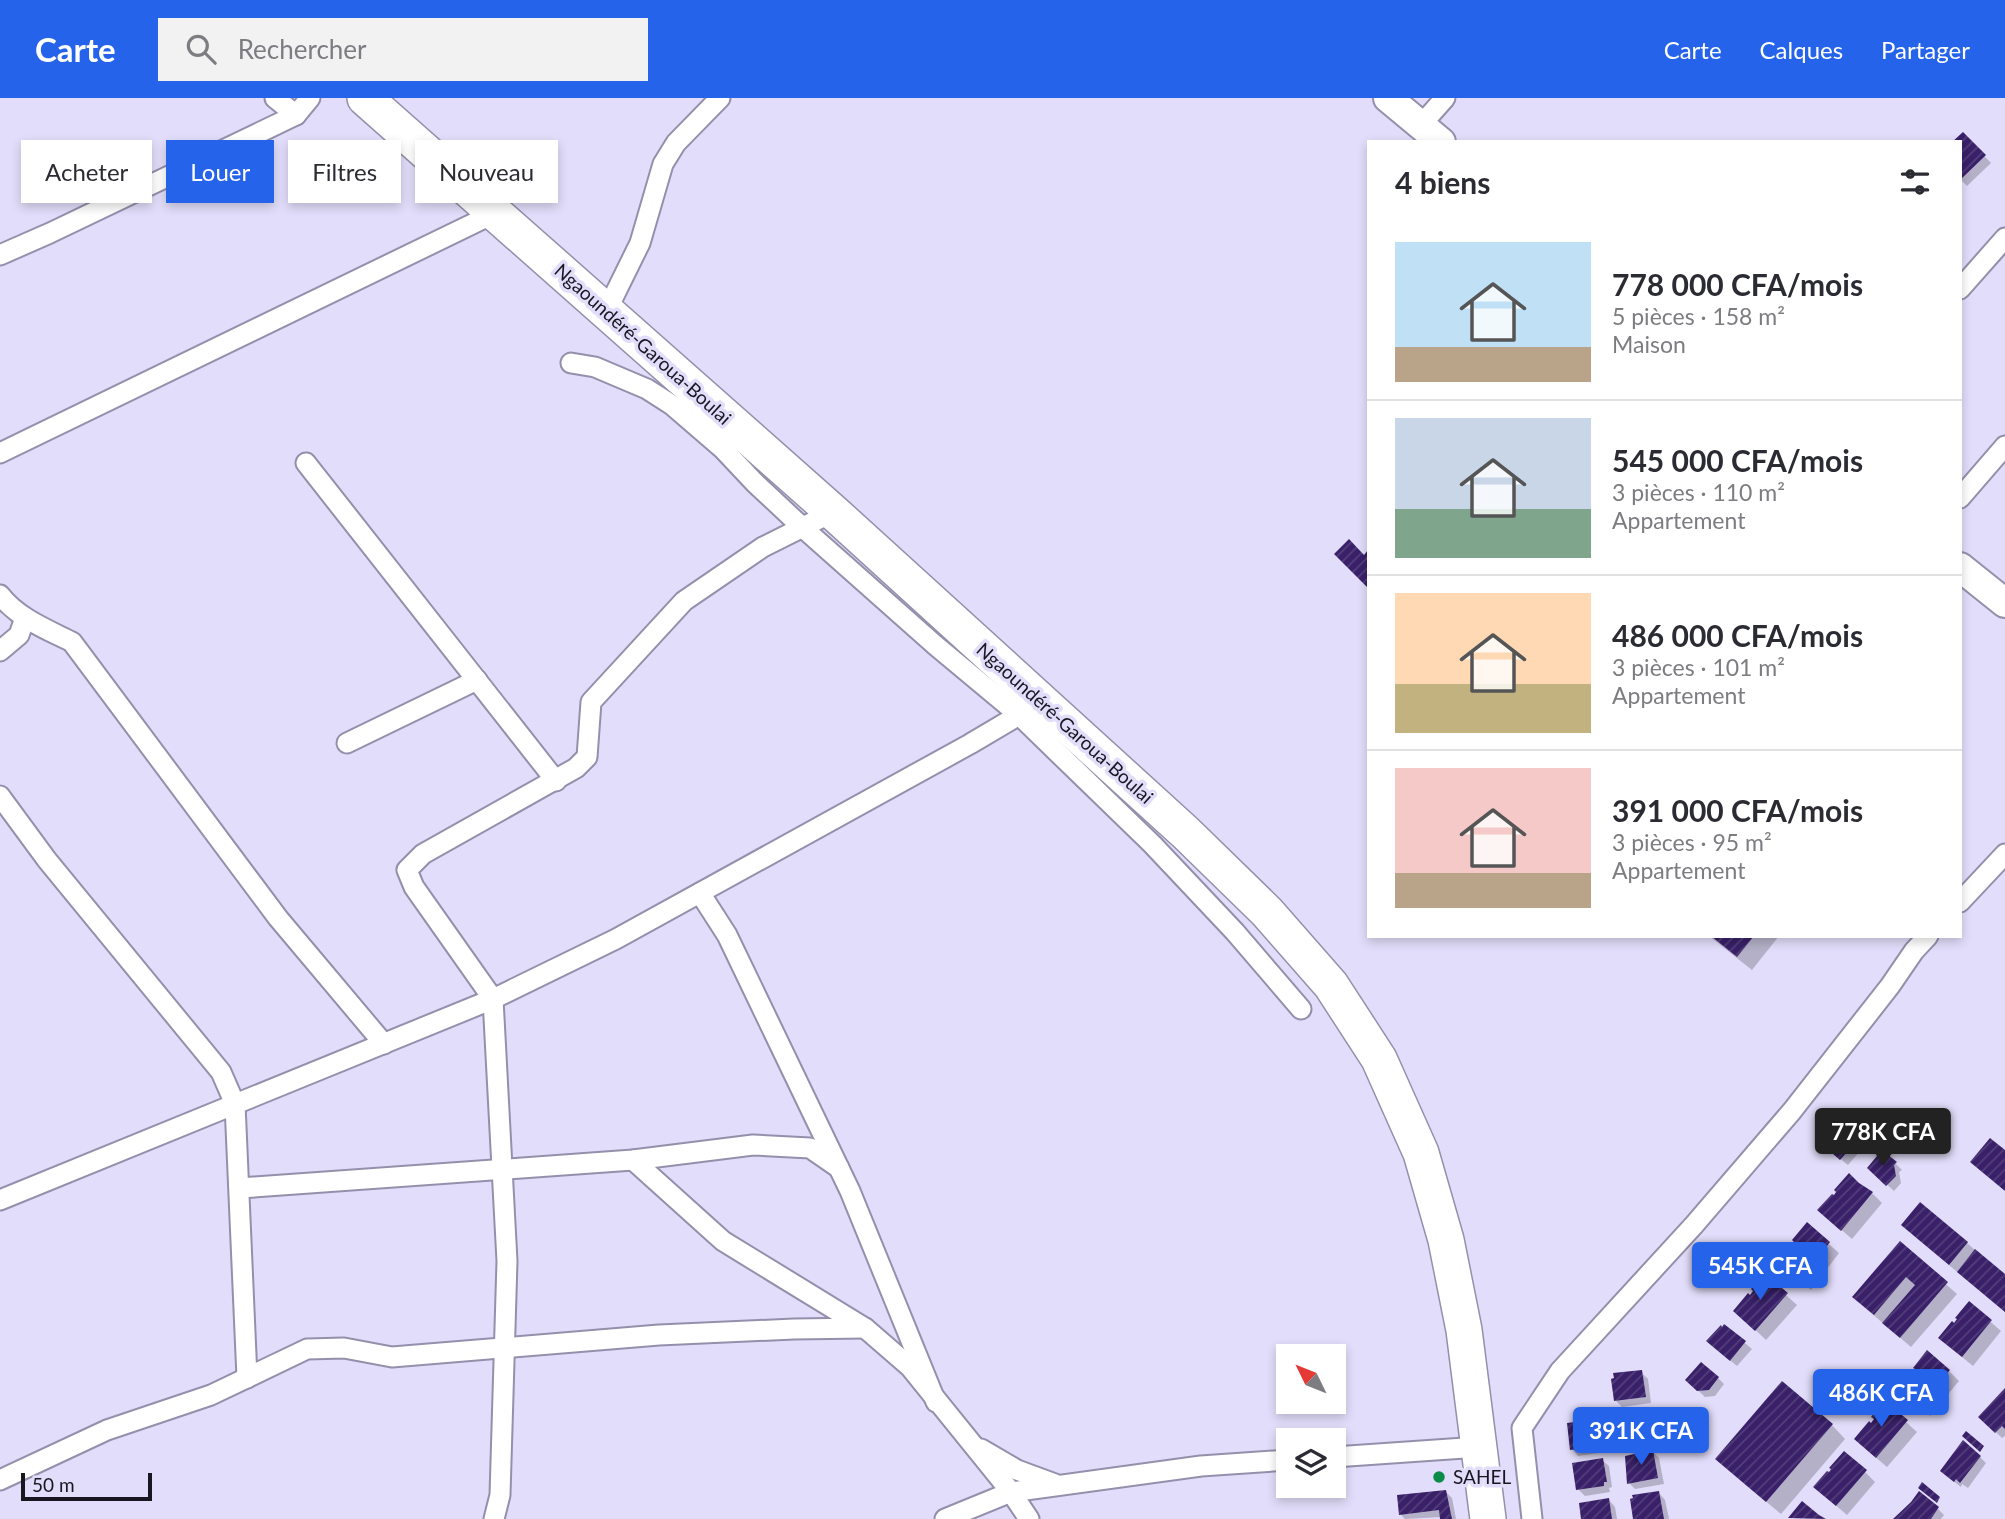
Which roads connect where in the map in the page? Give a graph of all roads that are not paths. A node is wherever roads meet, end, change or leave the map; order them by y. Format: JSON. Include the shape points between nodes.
{"nodes":[{"id":1,"x":275,"y":98,"type":"edge"},
{"id":2,"x":310,"y":98,"type":"edge"},
{"id":3,"x":365,"y":98,"type":"edge"},
{"id":4,"x":720,"y":98,"type":"edge"},
{"id":5,"x":1388,"y":98,"type":"edge"},
{"id":6,"x":1445,"y":98,"type":"edge"},
{"id":7,"x":296,"y":115,"type":"junction"},
{"id":8,"x":1431,"y":133,"type":"edge"},
{"id":9,"x":495,"y":213,"type":"junction"},
{"id":10,"x":2005,"y":238,"type":"edge"},
{"id":11,"x":0,"y":255,"type":"edge"},
{"id":12,"x":1962,"y":287,"type":"edge"},
{"id":13,"x":606,"y":312,"type":"junction"},
{"id":14,"x":571,"y":363,"type":"dead end"},
{"id":15,"x":2005,"y":446,"type":"edge"},
{"id":16,"x":0,"y":453,"type":"edge"},
{"id":17,"x":306,"y":463,"type":"dead end"},
{"id":18,"x":1962,"y":496,"type":"edge"},
{"id":19,"x":817,"y":520,"type":"junction"},
{"id":20,"x":1962,"y":569,"type":"edge"},
{"id":21,"x":0,"y":595,"type":"edge"},
{"id":22,"x":2005,"y":603,"type":"edge"},
{"id":23,"x":25,"y":618,"type":"junction"},
{"id":24,"x":957,"y":625,"type":"junction"},
{"id":25,"x":0,"y":651,"type":"edge"},
{"id":26,"x":955,"y":662,"type":"junction"},
{"id":27,"x":477,"y":680,"type":"junction"},
{"id":28,"x":1019,"y":715,"type":"junction"},
{"id":29,"x":347,"y":743,"type":"dead end"},
{"id":30,"x":556,"y":781,"type":"junction"},
{"id":31,"x":0,"y":796,"type":"edge"},
{"id":32,"x":2005,"y":854,"type":"edge"},
{"id":33,"x":700,"y":893,"type":"junction"},
{"id":34,"x":1962,"y":900,"type":"edge"},
{"id":35,"x":1926,"y":938,"type":"edge"},
{"id":36,"x":493,"y":999,"type":"junction"},
{"id":37,"x":1301,"y":1009,"type":"dead end"},
{"id":38,"x":384,"y":1044,"type":"junction"},
{"id":39,"x":235,"y":1104,"type":"junction"},
{"id":40,"x":633,"y":1160,"type":"junction"},
{"id":41,"x":839,"y":1168,"type":"junction"},
{"id":42,"x":502,"y":1170,"type":"junction"},
{"id":43,"x":240,"y":1188,"type":"junction"},
{"id":44,"x":0,"y":1200,"type":"edge"},
{"id":45,"x":865,"y":1328,"type":"junction"},
{"id":46,"x":505,"y":1349,"type":"junction"},
{"id":47,"x":247,"y":1378,"type":"junction"},
{"id":48,"x":936,"y":1402,"type":"junction"},
{"id":49,"x":971,"y":1444,"type":"junction"},
{"id":50,"x":1479,"y":1447,"type":"junction"},
{"id":51,"x":1346,"y":1456,"type":"edge"},
{"id":52,"x":1276,"y":1461,"type":"edge"},
{"id":53,"x":0,"y":1480,"type":"edge"},
{"id":54,"x":1057,"y":1485,"type":"junction"},
{"id":55,"x":1011,"y":1492,"type":"junction"},
{"id":56,"x":494,"y":1519,"type":"edge"},
{"id":57,"x":945,"y":1519,"type":"edge"},
{"id":58,"x":1029,"y":1519,"type":"edge"},
{"id":59,"x":1488,"y":1519,"type":"edge"},
{"id":60,"x":1532,"y":1519,"type":"edge"}],
"edges":[{"from":1,"to":7,"type":"street"},
{"from":2,"to":7,"type":"street"},
{"from":3,"to":9,"type":"highway","name":"Ngaoundéré-Garoua-Boulai"},
{"from":4,"to":13,"type":"street","via":[[676,143],[663,164],[640,243]]},
{"from":5,"to":8,"type":"street"},
{"from":6,"to":8,"type":"street"},
{"from":7,"to":11,"type":"street"},
{"from":9,"to":13,"type":"highway","name":"Ngaoundéré-Garoua-Boulai"},
{"from":9,"to":16,"type":"street"},
{"from":10,"to":12,"type":"street"},
{"from":13,"to":19,"type":"highway","name":"Ngaoundéré-Garoua-Boulai"},
{"from":14,"to":19,"type":"street","via":[[648,389],[723,449],[755,483]]},
{"from":15,"to":18,"type":"street"},
{"from":17,"to":27,"type":"street"},
{"from":19,"to":24,"type":"highway","name":"Ngaoundéré-Garoua-Boulai"},
{"from":19,"to":26,"type":"street"},
{"from":19,"to":30,"type":"street","via":[[763,547],[684,601],[591,702],[587,757]]},
{"from":20,"to":22,"type":"street"},
{"from":21,"to":23,"type":"street"},
{"from":23,"to":25,"type":"street","via":[[19,635]]},
{"from":23,"to":38,"type":"street","via":[[72,642],[278,918]]},
{"from":24,"to":26,"type":"street"},
{"from":24,"to":50,"type":"highway","name":"Ngaoundéré-Garoua-Boulai","via":[[1267,912],[1331,985],[1379,1059],[1421,1153],[1446,1240],[1464,1330]]},
{"from":26,"to":28,"type":"street"},
{"from":27,"to":29,"type":"street"},
{"from":27,"to":30,"type":"street"},
{"from":28,"to":33,"type":"street"},
{"from":28,"to":37,"type":"street","via":[[1152,844]]},
{"from":30,"to":36,"type":"street","via":[[423,854],[407,870],[414,887]]},
{"from":31,"to":39,"type":"street","via":[[220,1072]]},
{"from":32,"to":34,"type":"street"},
{"from":33,"to":36,"type":"street"},
{"from":33,"to":41,"type":"street","via":[[727,935]]},
{"from":35,"to":60,"type":"street","via":[[1792,1111],[1560,1371],[1522,1427]]},
{"from":36,"to":38,"type":"street"},
{"from":36,"to":42,"type":"street"},
{"from":38,"to":39,"type":"street"},
{"from":39,"to":43,"type":"street"},
{"from":39,"to":44,"type":"street"},
{"from":40,"to":41,"type":"street","via":[[753,1145],[810,1148]]},
{"from":40,"to":42,"type":"street"},
{"from":40,"to":45,"type":"street","via":[[723,1241]]},
{"from":41,"to":48,"type":"street"},
{"from":42,"to":43,"type":"street"},
{"from":42,"to":46,"type":"street"},
{"from":43,"to":47,"type":"street"},
{"from":45,"to":46,"type":"street","via":[[659,1335]]},
{"from":45,"to":48,"type":"street","via":[[910,1367]]},
{"from":46,"to":47,"type":"street","via":[[392,1357],[344,1348],[307,1349]]},
{"from":46,"to":56,"type":"street","via":[[500,1495]]},
{"from":47,"to":53,"type":"street","via":[[107,1430]]},
{"from":48,"to":49,"type":"street"},
{"from":49,"to":54,"type":"street","via":[[1017,1470]]},
{"from":49,"to":55,"type":"street"},
{"from":50,"to":51,"type":"street"},
{"from":50,"to":59,"type":"highway","name":"Ngaoundéré-Garoua-Boulai"},
{"from":52,"to":54,"type":"street"},
{"from":54,"to":55,"type":"street"},
{"from":55,"to":57,"type":"street"},
{"from":55,"to":58,"type":"street"}]}
